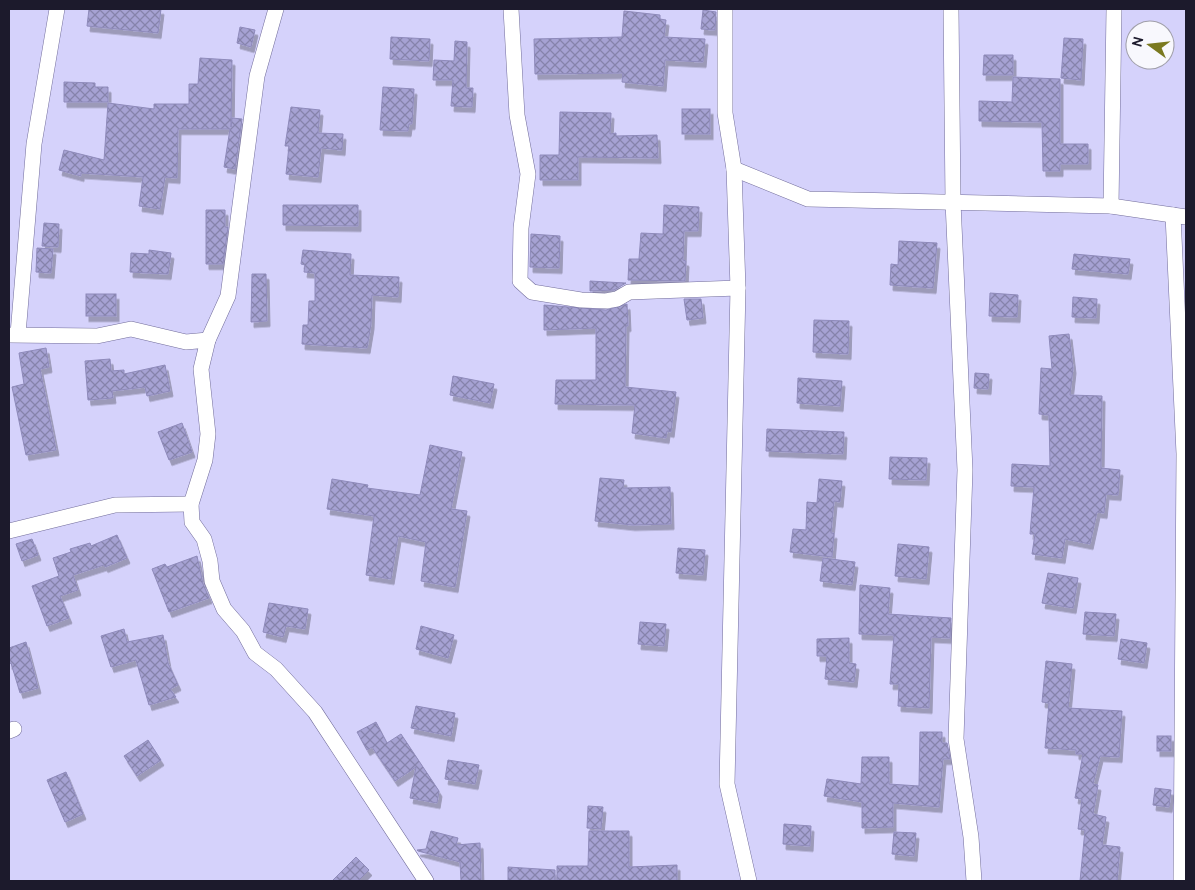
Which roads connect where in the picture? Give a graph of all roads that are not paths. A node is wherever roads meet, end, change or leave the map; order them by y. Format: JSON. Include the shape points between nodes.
{"nodes":[{"id":1,"x":57,"y":9,"type":"edge"},
{"id":2,"x":276,"y":9,"type":"edge"},
{"id":3,"x":511,"y":9,"type":"edge"},
{"id":4,"x":725,"y":9,"type":"edge"},
{"id":5,"x":951,"y":9,"type":"edge"},
{"id":6,"x":1114,"y":9,"type":"edge"},
{"id":7,"x":734,"y":169,"type":"junction"},
{"id":8,"x":952,"y":202,"type":"junction"},
{"id":9,"x":1111,"y":206,"type":"junction"},
{"id":10,"x":1180,"y":216,"type":"edge"},
{"id":11,"x":738,"y":288,"type":"junction"},
{"id":12,"x":13,"y":334,"type":"edge"},
{"id":13,"x":208,"y":340,"type":"junction"},
{"id":14,"x":191,"y":504,"type":"junction"},
{"id":15,"x":9,"y":530,"type":"edge"},
{"id":16,"x":1184,"y":683,"type":"edge"},
{"id":17,"x":426,"y":881,"type":"edge"},
{"id":18,"x":749,"y":881,"type":"edge"},
{"id":19,"x":974,"y":881,"type":"edge"},
{"id":20,"x":1181,"y":881,"type":"edge"}],
"edges":[{"from":1,"to":12,"type":"street","via":[[34,144]]},
{"from":2,"to":13,"type":"street","via":[[257,76],[228,296]]},
{"from":3,"to":11,"type":"street","via":[[517,114],[528,174],[521,228],[520,282],[532,292],[606,301],[629,292]]},
{"from":4,"to":7,"type":"street","via":[[725,113]]},
{"from":5,"to":8,"type":"street"},
{"from":6,"to":9,"type":"street"},
{"from":7,"to":8,"type":"street","via":[[808,199]]},
{"from":7,"to":11,"type":"street"},
{"from":8,"to":9,"type":"street"},
{"from":8,"to":19,"type":"street","via":[[965,470],[956,739],[971,837]]},
{"from":9,"to":10,"type":"street"},
{"from":10,"to":16,"type":"street"},
{"from":11,"to":18,"type":"street","via":[[727,784]]},
{"from":12,"to":13,"type":"street","via":[[98,336],[131,329],[186,342]]},
{"from":13,"to":14,"type":"street","via":[[201,369],[208,434],[205,460]]},
{"from":14,"to":15,"type":"street","via":[[115,505]]},
{"from":14,"to":17,"type":"street","via":[[192,522],[204,539],[212,581],[224,609],[243,631],[255,653],[276,669],[315,712]]},
{"from":16,"to":20,"type":"street"}]}
